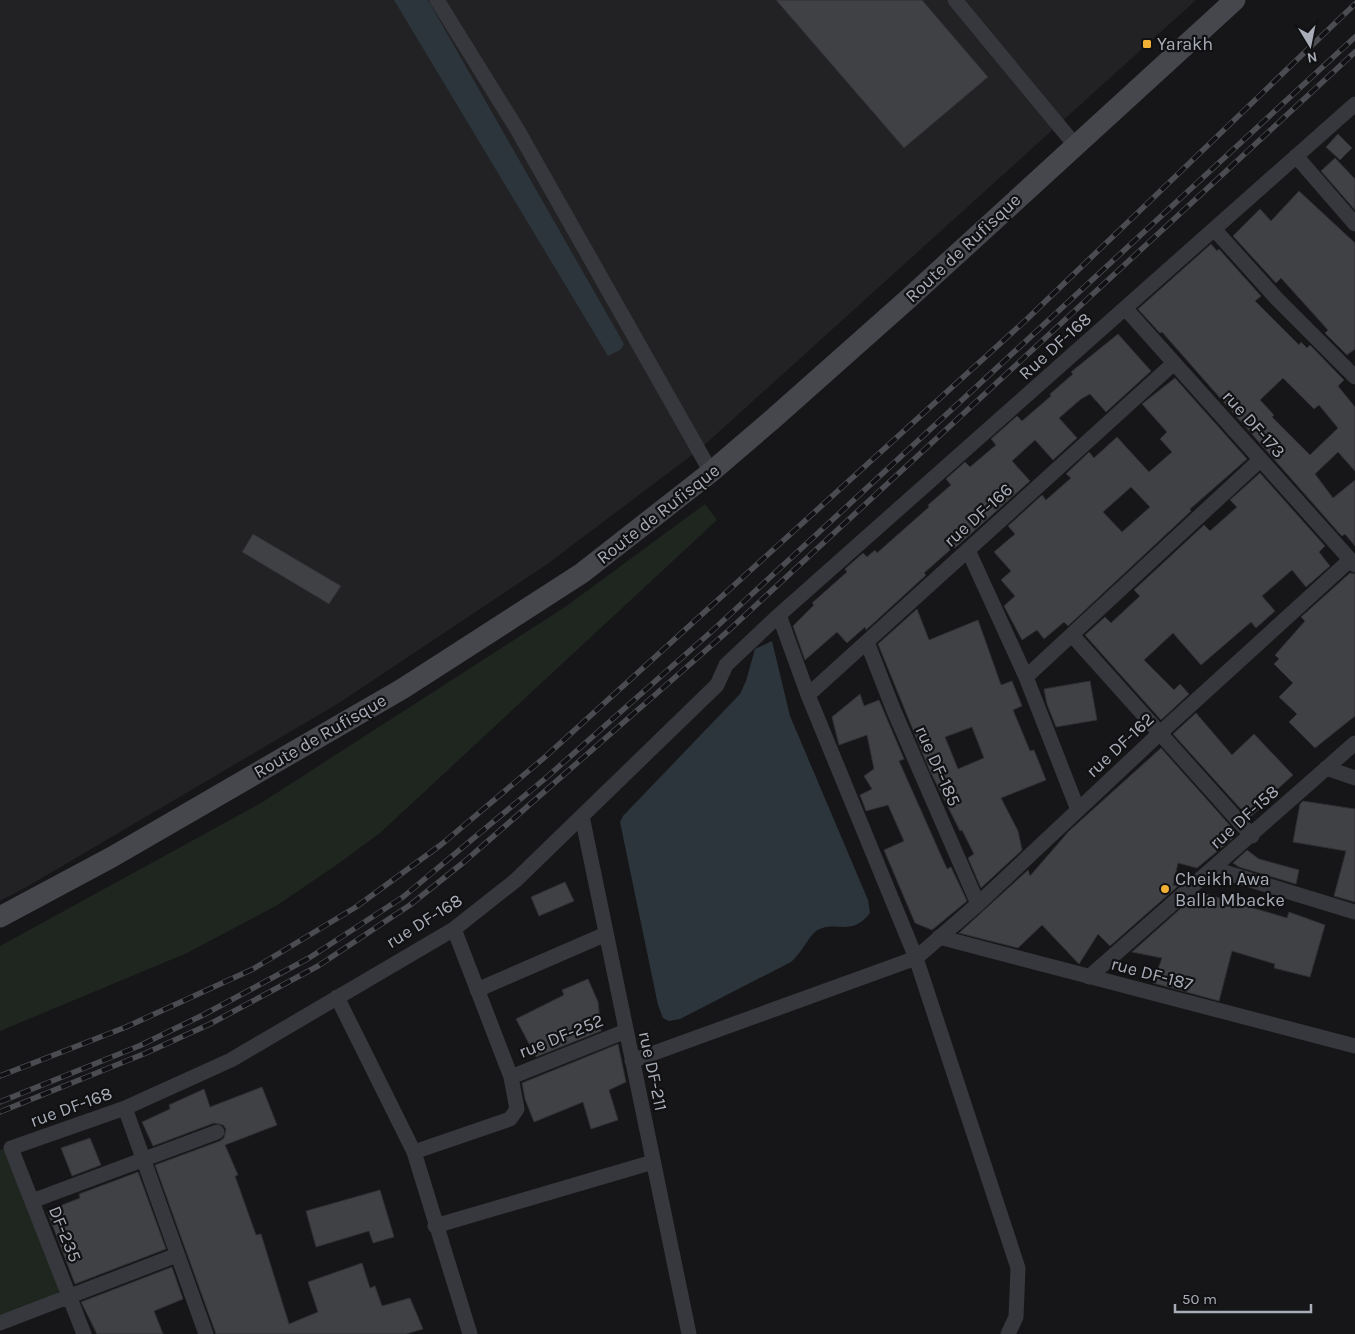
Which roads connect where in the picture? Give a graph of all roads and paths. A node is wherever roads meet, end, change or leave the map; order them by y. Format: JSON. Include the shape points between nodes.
{"nodes":[{"id":1,"x":437,"y":0,"type":"edge"},
{"id":2,"x":955,"y":0,"type":"edge"},
{"id":3,"x":1235,"y":0,"type":"edge"},
{"id":4,"x":1355,"y":104,"type":"edge"},
{"id":5,"x":1075,"y":145,"type":"junction"},
{"id":6,"x":1296,"y":156,"type":"junction"},
{"id":7,"x":1355,"y":224,"type":"edge"},
{"id":8,"x":1214,"y":229,"type":"junction"},
{"id":9,"x":1125,"y":308,"type":"junction"},
{"id":10,"x":1174,"y":363,"type":"junction"},
{"id":11,"x":1355,"y":377,"type":"edge"},
{"id":12,"x":1260,"y":460,"type":"junction"},
{"id":13,"x":711,"y":472,"type":"junction"},
{"id":14,"x":968,"y":550,"type":"junction"},
{"id":15,"x":1352,"y":563,"type":"edge"},
{"id":16,"x":779,"y":616,"type":"junction"},
{"id":17,"x":1072,"y":635,"type":"junction"},
{"id":18,"x":867,"y":642,"type":"junction"},
{"id":19,"x":1026,"y":677,"type":"junction"},
{"id":20,"x":808,"y":696,"type":"junction"},
{"id":21,"x":1160,"y":733,"type":"junction"},
{"id":22,"x":1355,"y":743,"type":"edge"},
{"id":23,"x":1326,"y":768,"type":"junction"},
{"id":24,"x":1355,"y":778,"type":"edge"},
{"id":25,"x":1078,"y":810,"type":"junction"},
{"id":26,"x":582,"y":816,"type":"junction"},
{"id":27,"x":1252,"y":836,"type":"junction"},
{"id":28,"x":1214,"y":869,"type":"junction"},
{"id":29,"x":978,"y":904,"type":"junction"},
{"id":30,"x":1355,"y":912,"type":"edge"},
{"id":31,"x":0,"y":917,"type":"edge"},
{"id":32,"x":454,"y":929,"type":"junction"},
{"id":33,"x":606,"y":934,"type":"junction"},
{"id":34,"x":940,"y":937,"type":"junction"},
{"id":35,"x":916,"y":958,"type":"junction"},
{"id":36,"x":1089,"y":977,"type":"junction"},
{"id":37,"x":477,"y":990,"type":"junction"},
{"id":38,"x":336,"y":997,"type":"junction"},
{"id":39,"x":626,"y":1031,"type":"junction"},
{"id":40,"x":1355,"y":1046,"type":"edge"},
{"id":41,"x":632,"y":1061,"type":"junction"},
{"id":42,"x":510,"y":1077,"type":"junction"},
{"id":43,"x":125,"y":1108,"type":"junction"},
{"id":44,"x":217,"y":1132,"type":"dead end"},
{"id":45,"x":11,"y":1148,"type":"joint"},
{"id":46,"x":414,"y":1152,"type":"junction"},
{"id":47,"x":144,"y":1160,"type":"junction"},
{"id":48,"x":653,"y":1162,"type":"junction"},
{"id":49,"x":32,"y":1201,"type":"junction"},
{"id":50,"x":435,"y":1226,"type":"junction"},
{"id":51,"x":178,"y":1254,"type":"junction"},
{"id":52,"x":70,"y":1297,"type":"junction"},
{"id":53,"x":0,"y":1322,"type":"edge"},
{"id":54,"x":84,"y":1334,"type":"edge"},
{"id":55,"x":206,"y":1334,"type":"edge"},
{"id":56,"x":470,"y":1334,"type":"edge"},
{"id":57,"x":688,"y":1334,"type":"edge"},
{"id":58,"x":1008,"y":1334,"type":"edge"}],
"edges":[{"from":1,"to":13,"type":"street","via":[[517,129]]},
{"from":2,"to":5,"type":"street"},
{"from":3,"to":5,"type":"main road","name":"Route de Rufisque"},
{"from":4,"to":6,"type":"street","name":"Rue DF-168"},
{"from":5,"to":13,"type":"main road","name":"Route de Rufisque","via":[[908,299]]},
{"from":6,"to":7,"type":"street"},
{"from":6,"to":8,"type":"street","name":"Rue DF-168"},
{"from":8,"to":9,"type":"street","name":"Rue DF-168"},
{"from":8,"to":11,"type":"street","via":[[1276,298]]},
{"from":9,"to":10,"type":"street","name":"rue DF-173"},
{"from":9,"to":16,"type":"street","name":"Rue DF-168"},
{"from":10,"to":12,"type":"street","name":"rue DF-173"},
{"from":10,"to":14,"type":"street","name":"rue DF-166"},
{"from":12,"to":15,"type":"street","name":"rue DF-173"},
{"from":12,"to":17,"type":"street"},
{"from":13,"to":31,"type":"main road","name":"Route de Rufisque","via":[[582,573],[402,689],[112,857]]},
{"from":14,"to":18,"type":"street","name":"rue DF-166"},
{"from":14,"to":19,"type":"street"},
{"from":15,"to":21,"type":"street","name":"rue DF-162"},
{"from":16,"to":20,"type":"street"},
{"from":16,"to":26,"type":"street","name":"rue DF-168","via":[[726,665],[717,685]]},
{"from":17,"to":19,"type":"street"},
{"from":17,"to":21,"type":"street"},
{"from":18,"to":20,"type":"street","name":"rue DF-166"},
{"from":18,"to":29,"type":"street","name":"rue DF-185"},
{"from":19,"to":25,"type":"street"},
{"from":20,"to":35,"type":"street"},
{"from":21,"to":25,"type":"street","name":"rue DF-162"},
{"from":21,"to":27,"type":"street"},
{"from":22,"to":23,"type":"street","name":"rue DF-158"},
{"from":23,"to":24,"type":"street"},
{"from":23,"to":27,"type":"street","name":"rue DF-158"},
{"from":25,"to":29,"type":"street","name":"rue DF-162"},
{"from":26,"to":32,"type":"street","name":"rue DF-168","via":[[516,880]]},
{"from":26,"to":33,"type":"street","name":"rue DF-211"},
{"from":27,"to":28,"type":"street","name":"rue DF-158"},
{"from":28,"to":30,"type":"street"},
{"from":28,"to":36,"type":"street","name":"rue DF-158"},
{"from":29,"to":34,"type":"street","name":"rue DF-162"},
{"from":32,"to":37,"type":"street"},
{"from":32,"to":38,"type":"street","name":"rue DF-168"},
{"from":33,"to":37,"type":"street"},
{"from":33,"to":39,"type":"street","name":"rue DF-211"},
{"from":34,"to":35,"type":"street","name":"rue DF-162"},
{"from":34,"to":36,"type":"street","name":"rue DF-187"},
{"from":35,"to":41,"type":"street"},
{"from":35,"to":58,"type":"street","via":[[1018,1268],[1016,1318]]},
{"from":36,"to":40,"type":"street","name":"rue DF-187"},
{"from":37,"to":42,"type":"street"},
{"from":38,"to":43,"type":"street","name":"rue DF-168","via":[[231,1060]]},
{"from":38,"to":46,"type":"street"},
{"from":39,"to":41,"type":"street","name":"rue DF-211"},
{"from":39,"to":42,"type":"street","name":"rue DF-252"},
{"from":41,"to":48,"type":"street","name":"rue DF-211"},
{"from":42,"to":46,"type":"street","via":[[517,1109],[510,1119]]},
{"from":43,"to":45,"type":"street","name":"rue DF-168"},
{"from":43,"to":47,"type":"street"},
{"from":44,"to":47,"type":"street"},
{"from":45,"to":49,"type":"street","name":"DF-235","number":"DF-235"},
{"from":46,"to":50,"type":"street"},
{"from":47,"to":49,"type":"street"},
{"from":47,"to":51,"type":"street"},
{"from":48,"to":50,"type":"street"},
{"from":48,"to":57,"type":"street","name":"rue DF-211"},
{"from":49,"to":52,"type":"street","name":"DF-235","number":"DF-235"},
{"from":50,"to":56,"type":"street"},
{"from":51,"to":52,"type":"street"},
{"from":51,"to":55,"type":"street"},
{"from":52,"to":53,"type":"street"},
{"from":52,"to":54,"type":"street","name":"DF-235","number":"DF-235"}]}
